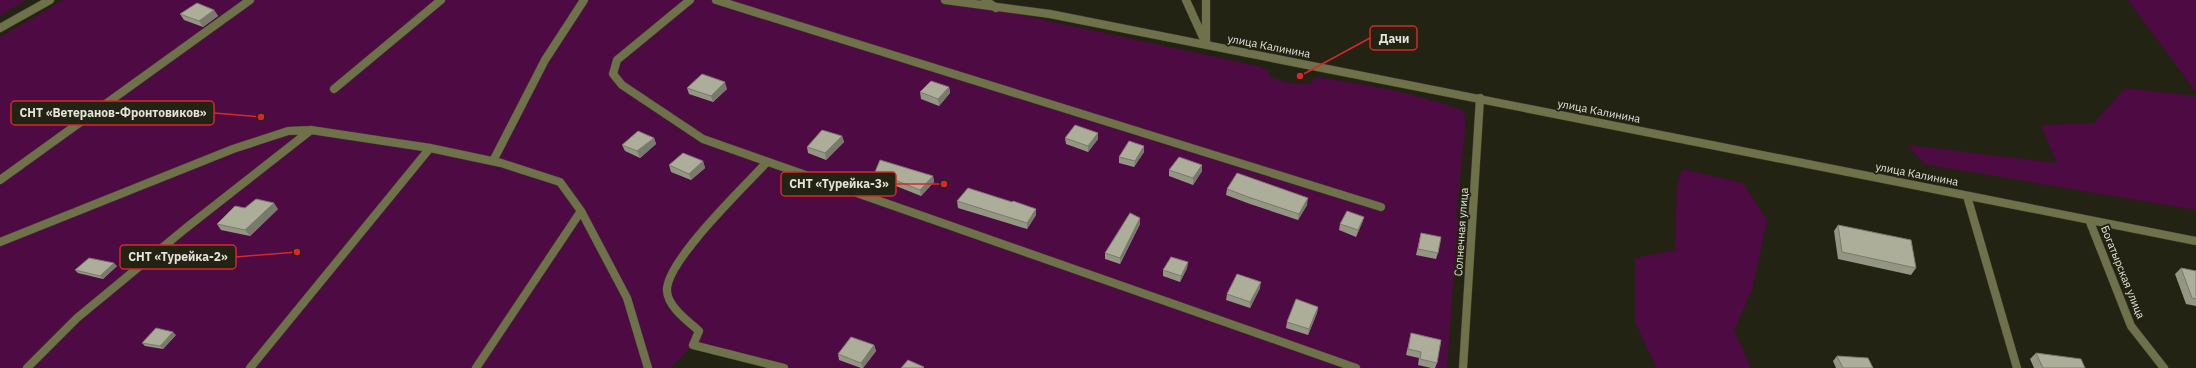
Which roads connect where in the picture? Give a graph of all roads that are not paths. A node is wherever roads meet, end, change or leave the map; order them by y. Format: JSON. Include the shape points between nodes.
{"nodes":[{"id":1,"x":50,"y":0,"type":"edge"},
{"id":2,"x":250,"y":0,"type":"edge"},
{"id":3,"x":441,"y":0,"type":"edge"},
{"id":4,"x":584,"y":0,"type":"edge"},
{"id":5,"x":690,"y":0,"type":"edge"},
{"id":6,"x":716,"y":0,"type":"edge"},
{"id":7,"x":945,"y":0,"type":"edge"},
{"id":8,"x":985,"y":0,"type":"edge"},
{"id":9,"x":1186,"y":0,"type":"edge"},
{"id":10,"x":1206,"y":0,"type":"edge"},
{"id":11,"x":997,"y":8,"type":"junction"},
{"id":12,"x":0,"y":28,"type":"edge"},
{"id":13,"x":1206,"y":44,"type":"junction"},
{"id":14,"x":334,"y":89,"type":"dead end"},
{"id":15,"x":1480,"y":98,"type":"junction"},
{"id":16,"x":311,"y":130,"type":"junction"},
{"id":17,"x":430,"y":148,"type":"junction"},
{"id":18,"x":493,"y":161,"type":"junction"},
{"id":19,"x":767,"y":162,"type":"junction"},
{"id":20,"x":0,"y":180,"type":"edge"},
{"id":21,"x":1967,"y":196,"type":"junction"},
{"id":22,"x":1381,"y":207,"type":"dead end"},
{"id":23,"x":581,"y":211,"type":"junction"},
{"id":24,"x":2090,"y":222,"type":"junction"},
{"id":25,"x":0,"y":242,"type":"edge"},
{"id":26,"x":2196,"y":242,"type":"edge"},
{"id":27,"x":27,"y":368,"type":"edge"},
{"id":28,"x":250,"y":368,"type":"edge"},
{"id":29,"x":476,"y":368,"type":"edge"},
{"id":30,"x":648,"y":368,"type":"edge"},
{"id":31,"x":784,"y":368,"type":"edge"},
{"id":32,"x":1356,"y":368,"type":"edge"},
{"id":33,"x":1463,"y":368,"type":"edge"},
{"id":34,"x":2016,"y":368,"type":"edge"},
{"id":35,"x":2164,"y":368,"type":"edge"}],
"edges":[{"from":1,"to":12,"type":"street"},
{"from":2,"to":20,"type":"street"},
{"from":3,"to":14,"type":"street"},
{"from":4,"to":18,"type":"street","via":[[545,60]]},
{"from":5,"to":19,"type":"street","via":[[617,60],[612,75],[622,86],[703,139]]},
{"from":6,"to":22,"type":"street"},
{"from":7,"to":11,"type":"street","name":"улица Калинина"},
{"from":8,"to":11,"type":"street"},
{"from":9,"to":13,"type":"street"},
{"from":10,"to":13,"type":"street"},
{"from":11,"to":13,"type":"street","name":"улица Калинина","via":[[1050,14]]},
{"from":13,"to":15,"type":"street","name":"улица Калинина"},
{"from":15,"to":21,"type":"street","name":"улица Калинина"},
{"from":15,"to":33,"type":"street","name":"Солнечная улица"},
{"from":16,"to":17,"type":"street"},
{"from":16,"to":25,"type":"street","via":[[288,131],[232,148]]},
{"from":16,"to":27,"type":"street","via":[[77,318]]},
{"from":17,"to":18,"type":"street"},
{"from":17,"to":28,"type":"street"},
{"from":18,"to":23,"type":"street","via":[[560,182]]},
{"from":19,"to":31,"type":"street","via":[[687,249],[670,275],[667,290],[674,305],[699,331],[693,345]]},
{"from":19,"to":32,"type":"street"},
{"from":21,"to":24,"type":"street","name":"улица Калинина"},
{"from":21,"to":34,"type":"street"},
{"from":23,"to":29,"type":"street"},
{"from":23,"to":30,"type":"street","via":[[627,298]]},
{"from":24,"to":26,"type":"street","name":"улица Калинина"},
{"from":24,"to":35,"type":"street","name":"Богатырская улица","via":[[2131,326]]}]}
